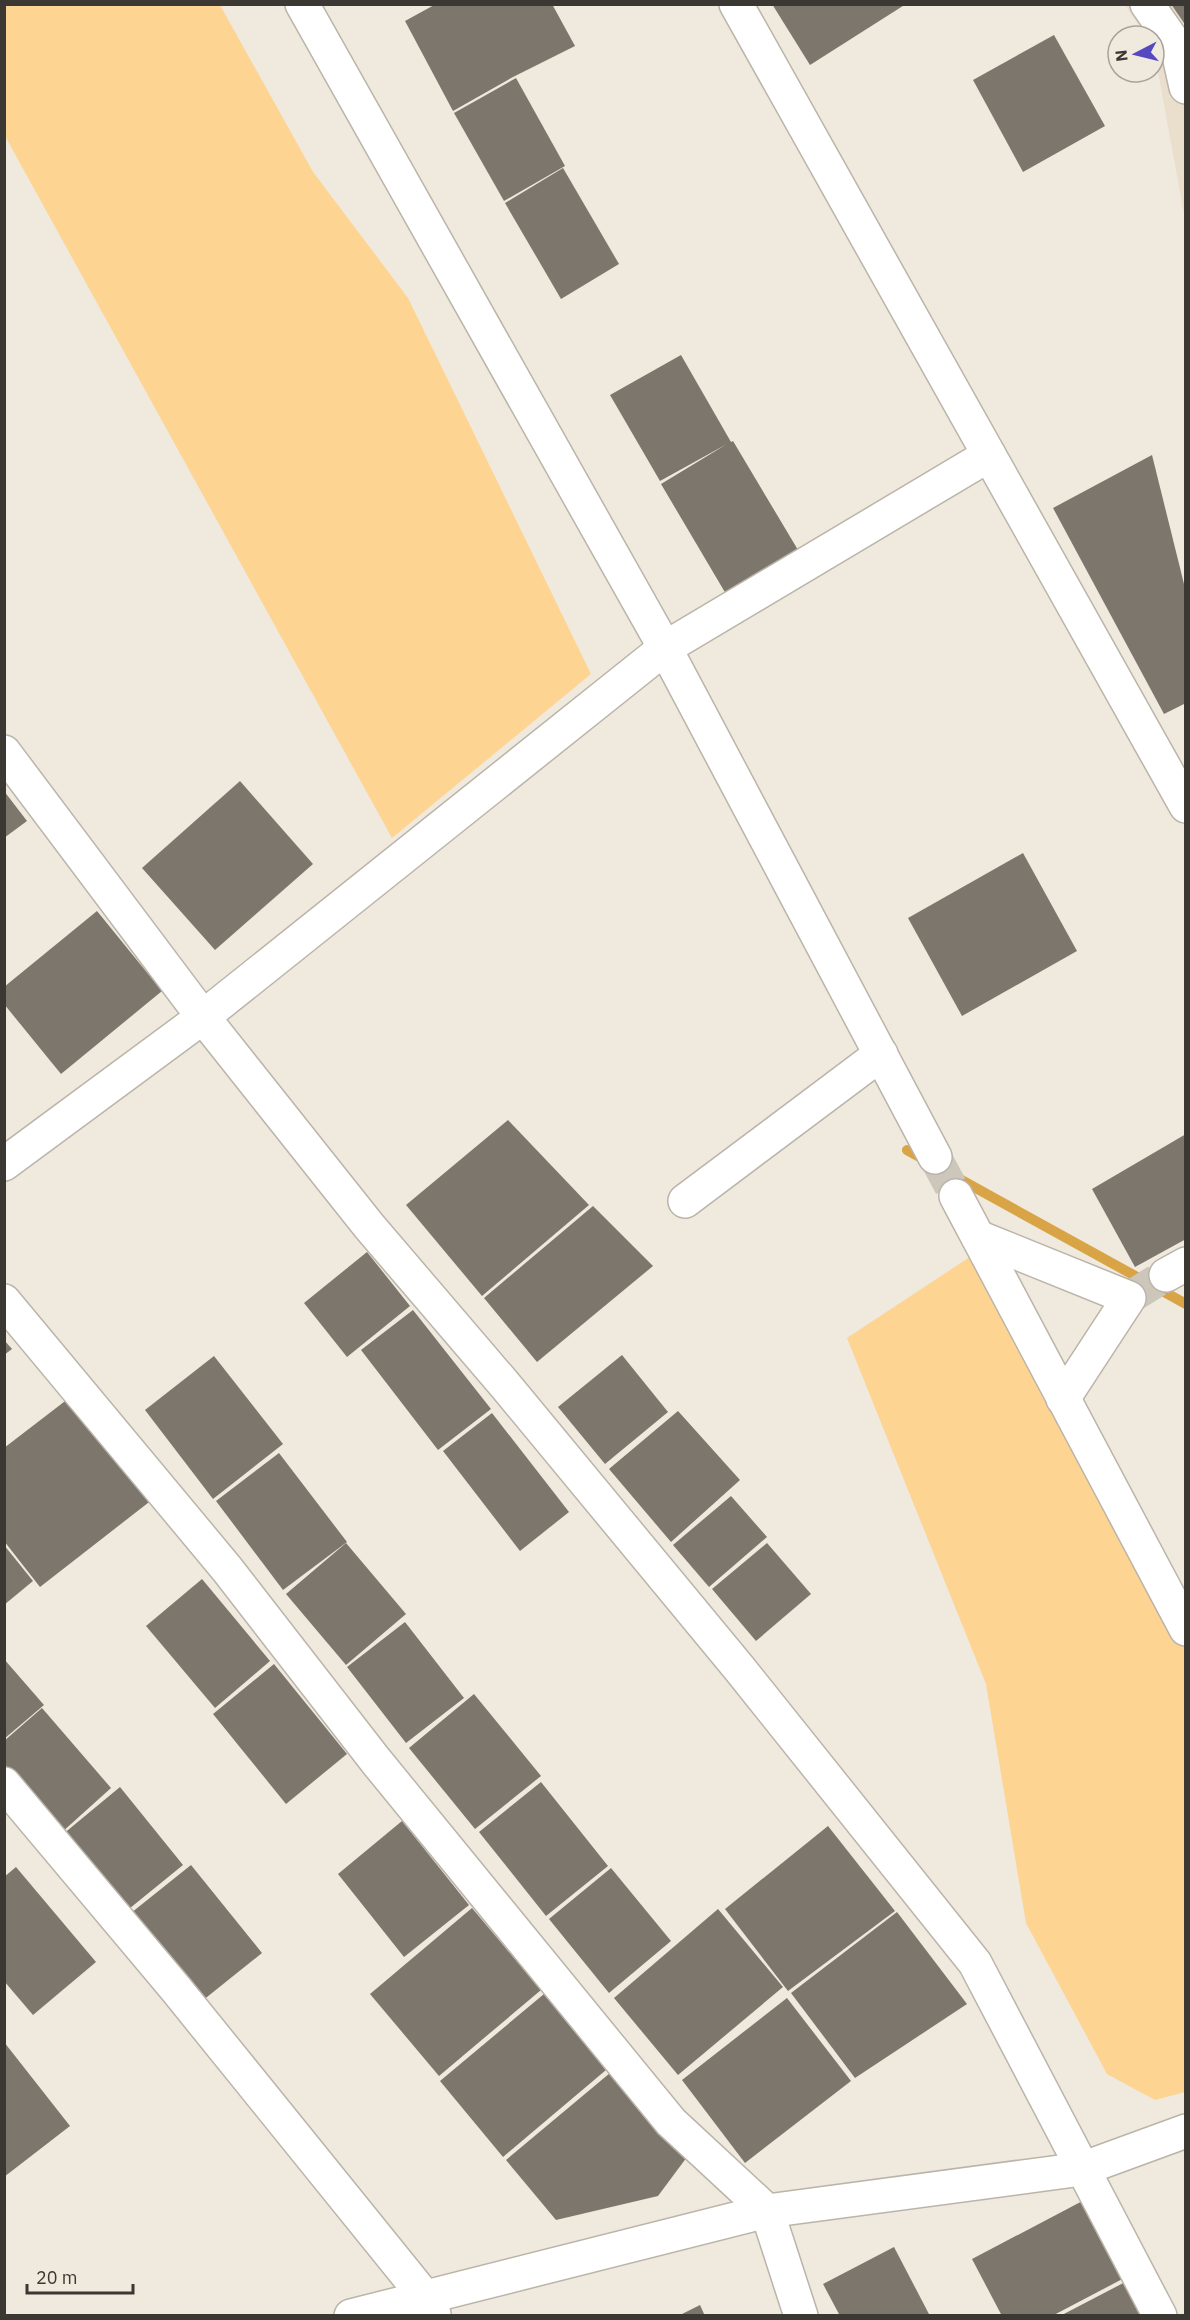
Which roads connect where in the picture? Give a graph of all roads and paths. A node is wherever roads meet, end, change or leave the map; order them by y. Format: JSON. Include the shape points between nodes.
{"nodes":[{"id":1,"x":302,"y":4,"type":"edge"},
{"id":2,"x":736,"y":4,"type":"edge"},
{"id":3,"x":1147,"y":4,"type":"edge"},
{"id":4,"x":1185,"y":87,"type":"edge"},
{"id":5,"x":989,"y":455,"type":"junction"},
{"id":6,"x":665,"y":648,"type":"junction"},
{"id":7,"x":4,"y":752,"type":"edge"},
{"id":8,"x":1185,"y":806,"type":"edge"},
{"id":9,"x":202,"y":1017,"type":"junction"},
{"id":10,"x":880,"y":1054,"type":"junction"},
{"id":11,"x":935,"y":1157,"type":"tunnel mouth"},
{"id":12,"x":4,"y":1164,"type":"edge"},
{"id":13,"x":956,"y":1196,"type":"tunnel mouth"},
{"id":14,"x":685,"y":1201,"type":"dead end"},
{"id":15,"x":978,"y":1238,"type":"junction"},
{"id":16,"x":4,"y":1301,"type":"edge"},
{"id":17,"x":1063,"y":1399,"type":"junction"},
{"id":18,"x":1185,"y":1629,"type":"edge"},
{"id":19,"x":4,"y":1784,"type":"edge"},
{"id":20,"x":1185,"y":2131,"type":"edge"},
{"id":21,"x":1082,"y":2169,"type":"junction"},
{"id":22,"x":766,"y":2211,"type":"junction"},
{"id":23,"x":430,"y":2306,"type":"edge"},
{"id":24,"x":351,"y":2316,"type":"edge"},
{"id":25,"x":801,"y":2316,"type":"edge"},
{"id":26,"x":1160,"y":2316,"type":"edge"}],
"edges":[{"from":1,"to":6,"type":"street"},
{"from":2,"to":5,"type":"street"},
{"from":3,"to":4,"type":"street","via":[[1177,47]]},
{"from":5,"to":6,"type":"street"},
{"from":5,"to":8,"type":"street"},
{"from":6,"to":9,"type":"street"},
{"from":6,"to":10,"type":"street"},
{"from":7,"to":9,"type":"street"},
{"from":9,"to":12,"type":"street"},
{"from":9,"to":21,"type":"street","via":[[369,1226],[724,1650],[975,1963]]},
{"from":10,"to":11,"type":"street"},
{"from":10,"to":14,"type":"street"},
{"from":13,"to":15,"type":"street"},
{"from":15,"to":17,"type":"street"},
{"from":15,"to":17,"type":"street","via":[[1129,1298]]},
{"from":16,"to":22,"type":"street","via":[[227,1569],[376,1761],[671,2122]]},
{"from":17,"to":18,"type":"street"},
{"from":19,"to":23,"type":"street","via":[[176,1989]]},
{"from":20,"to":21,"type":"street"},
{"from":21,"to":22,"type":"street"},
{"from":21,"to":26,"type":"street"},
{"from":22,"to":23,"type":"street"},
{"from":22,"to":25,"type":"street"},
{"from":23,"to":24,"type":"street"}]}
